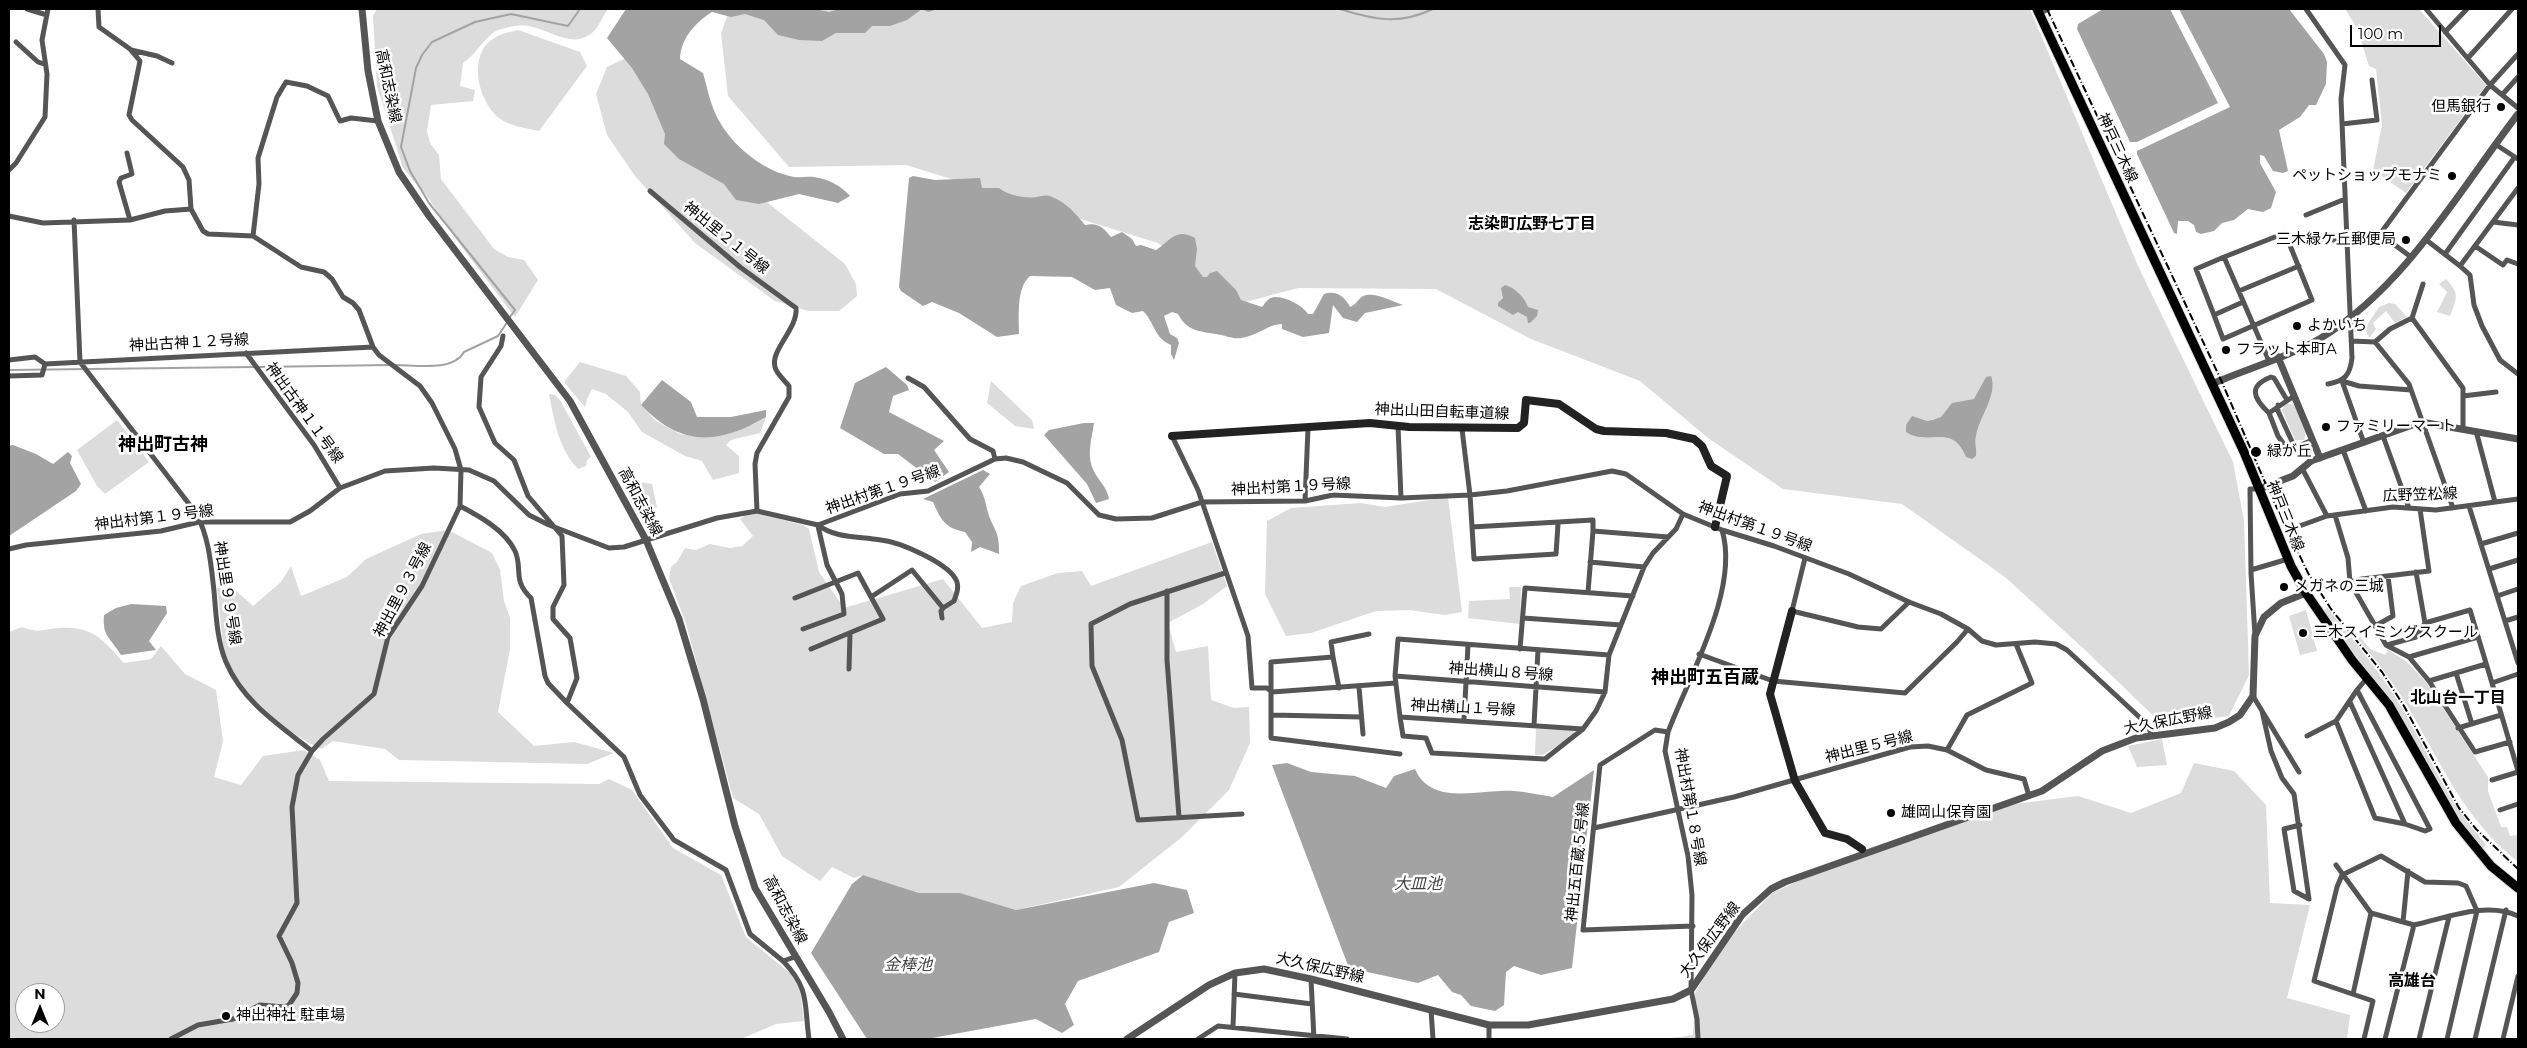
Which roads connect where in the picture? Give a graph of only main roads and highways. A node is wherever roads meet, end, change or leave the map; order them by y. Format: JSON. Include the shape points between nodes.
{"nodes":[{"id":1,"x":2041,"y":10,"type":"edge"},
{"id":2,"x":1172,"y":436,"type":"road end"},
{"id":3,"x":1718,"y":529,"type":"road end"},
{"id":4,"x":1792,"y":611,"type":"road end"},
{"id":5,"x":1864,"y":851,"type":"road end"},
{"id":6,"x":2518,"y":888,"type":"edge"}],
"edges":[{"from":1,"to":6,"type":"main road","name":"神戸三木線","via":[[2306,593],[2352,660],[2389,705],[2456,823],[2491,866]]},
{"from":2,"to":3,"type":"main road","name":"神出山田自転車道線","via":[[1370,422],[1462,429],[1522,427],[1525,403],[1529,399],[1559,404],[1596,429],[1666,433],[1694,439],[1702,446],[1711,466],[1727,476]]},
{"from":4,"to":5,"type":"main road","via":[[1770,694],[1795,780],[1825,833],[1847,839]]}]}
